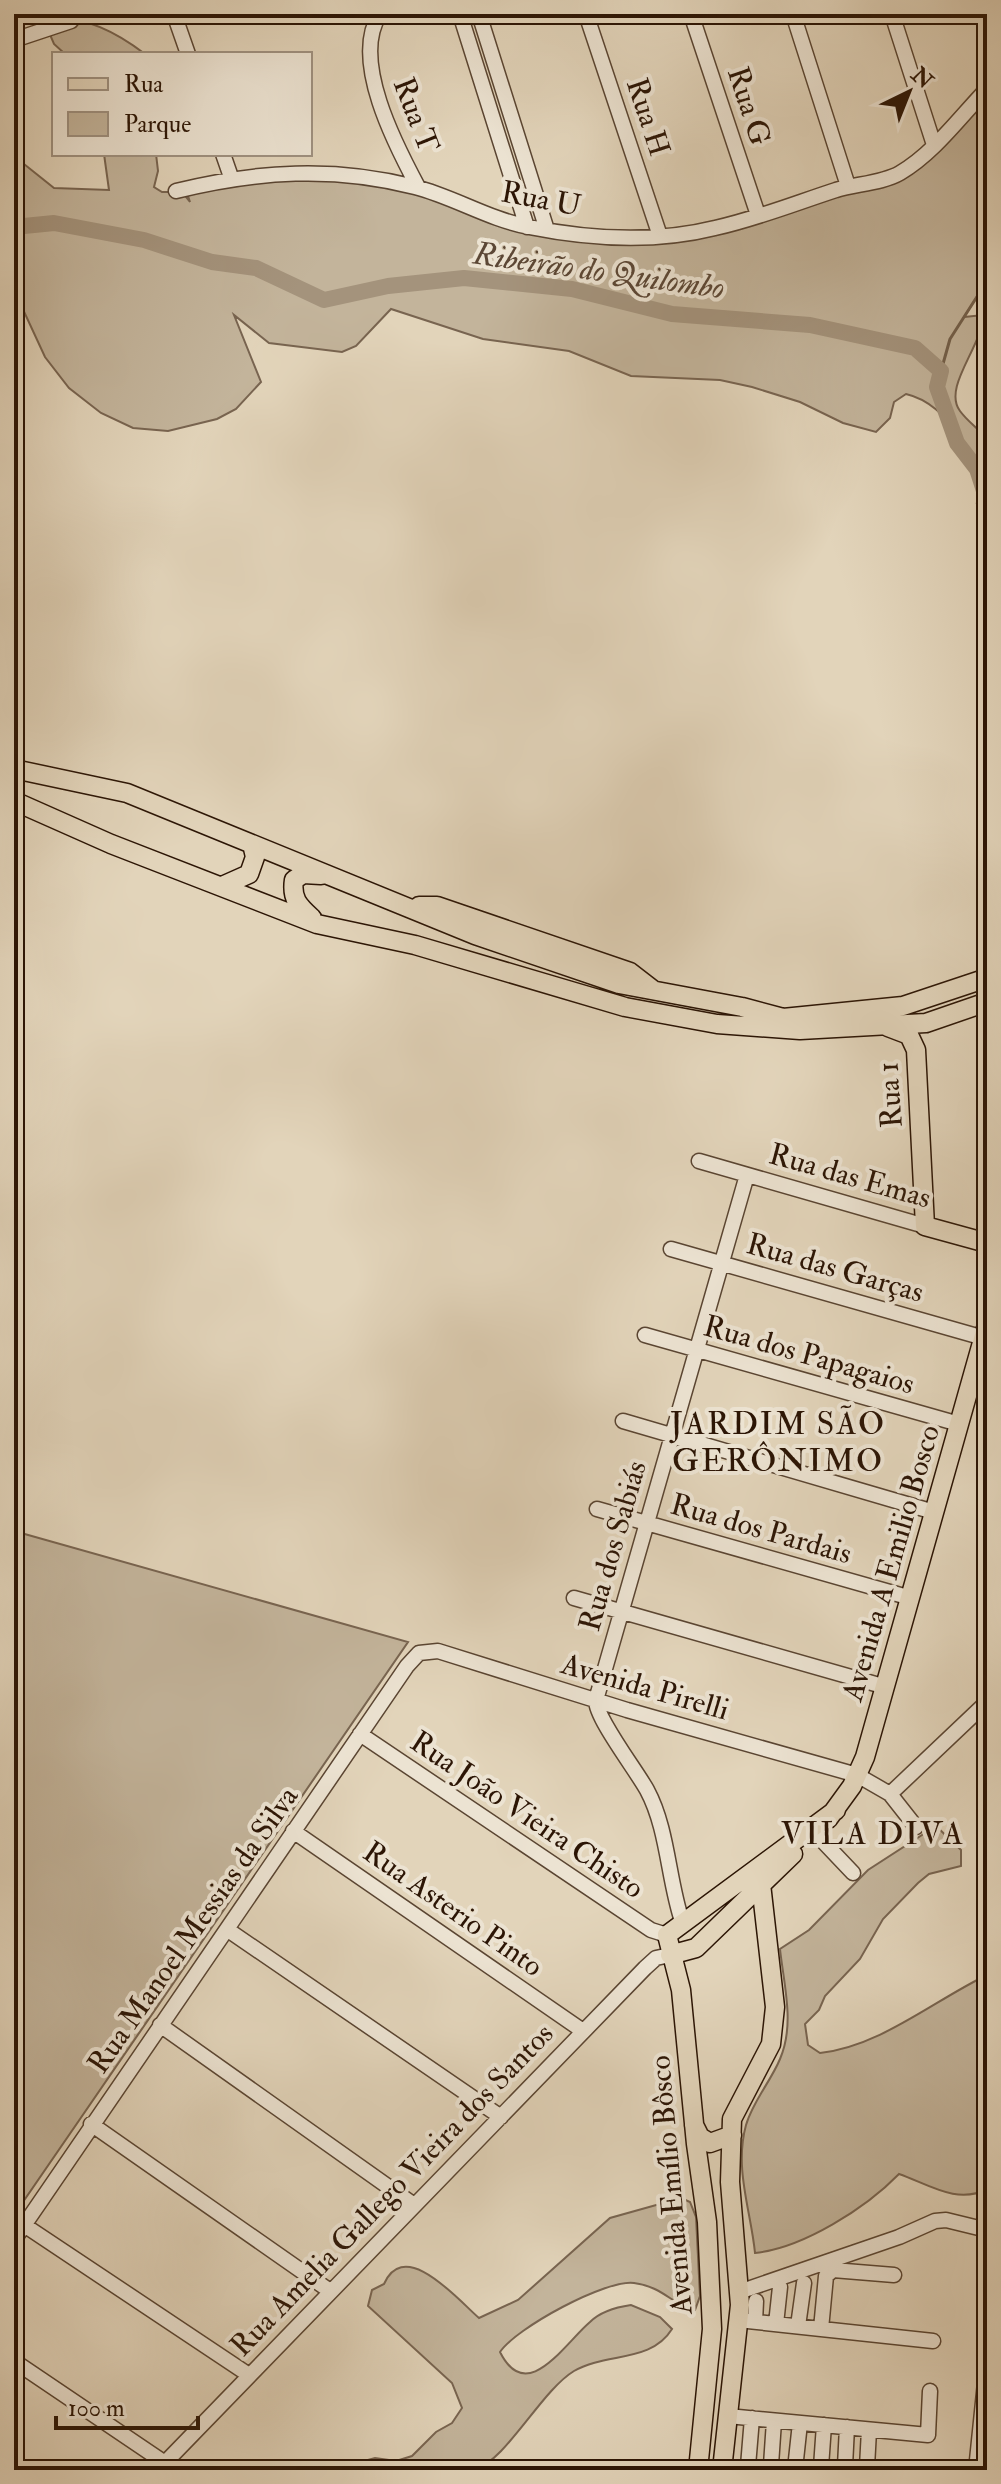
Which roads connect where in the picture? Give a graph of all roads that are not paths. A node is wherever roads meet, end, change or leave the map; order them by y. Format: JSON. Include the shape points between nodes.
{"nodes":[{"id":1,"x":76,"y":14,"type":"edge"},
{"id":2,"x":174,"y":14,"type":"edge"},
{"id":3,"x":380,"y":14,"type":"edge"},
{"id":4,"x":460,"y":14,"type":"edge"},
{"id":5,"x":479,"y":14,"type":"edge"},
{"id":6,"x":586,"y":14,"type":"edge"},
{"id":7,"x":691,"y":14,"type":"edge"},
{"id":8,"x":793,"y":14,"type":"edge"},
{"id":9,"x":892,"y":14,"type":"edge"},
{"id":10,"x":14,"y":40,"type":"edge"},
{"id":11,"x":187,"y":52,"type":"edge"},
{"id":12,"x":987,"y":89,"type":"edge"},
{"id":13,"x":934,"y":145,"type":"junction"},
{"id":14,"x":224,"y":156,"type":"edge"},
{"id":15,"x":231,"y":177,"type":"junction"},
{"id":16,"x":848,"y":186,"type":"junction"},
{"id":17,"x":418,"y":187,"type":"junction"},
{"id":18,"x":176,"y":191,"type":"dead end"},
{"id":19,"x":758,"y":215,"type":"junction"},
{"id":20,"x":527,"y":227,"type":"junction"},
{"id":21,"x":547,"y":230,"type":"junction"},
{"id":22,"x":660,"y":236,"type":"junction"},
{"id":23,"x":14,"y":769,"type":"edge"},
{"id":24,"x":14,"y":801,"type":"edge"},
{"id":25,"x":252,"y":844,"type":"junction"},
{"id":26,"x":327,"y":874,"type":"junction"},
{"id":27,"x":222,"y":886,"type":"junction"},
{"id":28,"x":317,"y":924,"type":"junction"},
{"id":29,"x":987,"y":978,"type":"edge"},
{"id":30,"x":987,"y":1002,"type":"edge"},
{"id":31,"x":885,"y":1026,"type":"junction"},
{"id":32,"x":699,"y":1161,"type":"dead end"},
{"id":33,"x":747,"y":1175,"type":"junction"},
{"id":34,"x":925,"y":1226,"type":"junction"},
{"id":35,"x":987,"y":1243,"type":"edge"},
{"id":36,"x":671,"y":1249,"type":"dead end"},
{"id":37,"x":721,"y":1263,"type":"junction"},
{"id":38,"x":985,"y":1332,"type":"edge"},
{"id":39,"x":645,"y":1335,"type":"dead end"},
{"id":40,"x":696,"y":1349,"type":"junction"},
{"id":41,"x":623,"y":1421,"type":"dead end"},
{"id":42,"x":959,"y":1424,"type":"junction"},
{"id":43,"x":672,"y":1436,"type":"junction"},
{"id":44,"x":597,"y":1509,"type":"dead end"},
{"id":45,"x":934,"y":1512,"type":"junction"},
{"id":46,"x":646,"y":1523,"type":"junction"},
{"id":47,"x":574,"y":1598,"type":"dead end"},
{"id":48,"x":911,"y":1598,"type":"junction"},
{"id":49,"x":621,"y":1612,"type":"junction"},
{"id":50,"x":419,"y":1653,"type":"joint"},
{"id":51,"x":886,"y":1687,"type":"junction"},
{"id":52,"x":596,"y":1700,"type":"junction"},
{"id":53,"x":987,"y":1702,"type":"edge"},
{"id":54,"x":627,"y":1710,"type":"junction"},
{"id":55,"x":614,"y":1733,"type":"junction"},
{"id":56,"x":360,"y":1734,"type":"junction"},
{"id":57,"x":857,"y":1775,"type":"junction"},
{"id":58,"x":890,"y":1794,"type":"junction"},
{"id":59,"x":836,"y":1810,"type":"junction"},
{"id":60,"x":916,"y":1827,"type":"dead end"},
{"id":61,"x":293,"y":1831,"type":"junction"},
{"id":62,"x":815,"y":1833,"type":"junction"},
{"id":63,"x":853,"y":1873,"type":"dead end"},
{"id":64,"x":761,"y":1884,"type":"junction"},
{"id":65,"x":682,"y":1921,"type":"junction"},
{"id":66,"x":228,"y":1930,"type":"junction"},
{"id":67,"x":667,"y":1935,"type":"junction"},
{"id":68,"x":696,"y":1948,"type":"junction"},
{"id":69,"x":670,"y":1955,"type":"junction"},
{"id":70,"x":160,"y":2025,"type":"junction"},
{"id":71,"x":583,"y":2031,"type":"junction"},
{"id":72,"x":501,"y":2117,"type":"junction"},
{"id":73,"x":91,"y":2124,"type":"junction"},
{"id":74,"x":694,"y":2125,"type":"junction"},
{"id":75,"x":732,"y":2135,"type":"junction"},
{"id":76,"x":414,"y":2205,"type":"junction"},
{"id":77,"x":24,"y":2225,"type":"junction"},
{"id":78,"x":987,"y":2230,"type":"edge"},
{"id":79,"x":14,"y":2240,"type":"edge"},
{"id":80,"x":894,"y":2275,"type":"dead end"},
{"id":81,"x":804,"y":2283,"type":"dead end"},
{"id":82,"x":780,"y":2287,"type":"dead end"},
{"id":83,"x":330,"y":2291,"type":"junction"},
{"id":84,"x":739,"y":2292,"type":"junction"},
{"id":85,"x":756,"y":2301,"type":"dead end"},
{"id":86,"x":776,"y":2324,"type":"junction"},
{"id":87,"x":744,"y":2325,"type":"junction"},
{"id":88,"x":798,"y":2326,"type":"junction"},
{"id":89,"x":821,"y":2329,"type":"junction"},
{"id":90,"x":712,"y":2341,"type":"junction"},
{"id":91,"x":933,"y":2341,"type":"dead end"},
{"id":92,"x":14,"y":2361,"type":"edge"},
{"id":93,"x":987,"y":2363,"type":"edge"},
{"id":94,"x":249,"y":2375,"type":"junction"},
{"id":95,"x":986,"y":2379,"type":"edge"},
{"id":96,"x":930,"y":2391,"type":"dead end"},
{"id":97,"x":985,"y":2404,"type":"edge"},
{"id":98,"x":728,"y":2416,"type":"junction"},
{"id":99,"x":752,"y":2418,"type":"junction"},
{"id":100,"x":774,"y":2421,"type":"junction"},
{"id":101,"x":800,"y":2423,"type":"junction"},
{"id":102,"x":824,"y":2425,"type":"junction"},
{"id":103,"x":847,"y":2427,"type":"junction"},
{"id":104,"x":869,"y":2430,"type":"junction"},
{"id":105,"x":771,"y":2465,"type":"dead end"},
{"id":106,"x":161,"y":2466,"type":"edge"},
{"id":107,"x":748,"y":2466,"type":"dead end"},
{"id":108,"x":845,"y":2466,"type":"dead end"},
{"id":109,"x":821,"y":2467,"type":"dead end"},
{"id":110,"x":867,"y":2467,"type":"dead end"},
{"id":111,"x":795,"y":2469,"type":"edge"},
{"id":112,"x":698,"y":2470,"type":"edge"},
{"id":113,"x":722,"y":2470,"type":"edge"},
{"id":114,"x":976,"y":2470,"type":"edge"}],
"edges":[{"from":1,"to":10,"type":"street","via":[[71,21]]},
{"from":2,"to":11,"type":"street"},
{"from":3,"to":17,"type":"street","name":"Rua T","via":[[373,35],[372,81],[390,133]]},
{"from":4,"to":20,"type":"street"},
{"from":5,"to":21,"type":"street"},
{"from":6,"to":22,"type":"street","name":"Rua H"},
{"from":7,"to":19,"type":"street","name":"Rua G"},
{"from":8,"to":16,"type":"street"},
{"from":9,"to":13,"type":"street"},
{"from":12,"to":13,"type":"street"},
{"from":13,"to":16,"type":"street","name":"Rua U","via":[[897,175]]},
{"from":14,"to":15,"type":"street"},
{"from":15,"to":17,"type":"street","name":"Rua U","via":[[323,173]]},
{"from":15,"to":18,"type":"street","name":"Rua U"},
{"from":16,"to":19,"type":"street","name":"Rua U"},
{"from":17,"to":20,"type":"street","name":"Rua U","via":[[477,213]]},
{"from":19,"to":22,"type":"street","name":"Rua U"},
{"from":20,"to":21,"type":"street","name":"Rua U"},
{"from":21,"to":22,"type":"street","name":"Rua U"},
{"from":23,"to":25,"type":"main road","via":[[127,793]]},
{"from":24,"to":27,"type":"main road"},
{"from":25,"to":26,"type":"main road"},
{"from":25,"to":27,"type":"main road","via":[[255,857],[249,874]]},
{"from":26,"to":28,"type":"main road","via":[[303,874],[294,880],[297,905]]},
{"from":26,"to":29,"type":"main road","via":[[475,935],[619,984],[783,1018],[903,1006]]},
{"from":27,"to":28,"type":"main road"},
{"from":28,"to":31,"type":"main road","via":[[415,945],[625,1007],[717,1024],[800,1030]]},
{"from":30,"to":31,"type":"main road","via":[[926,1023]]},
{"from":31,"to":34,"type":"main road","name":"Rua 1","via":[[909,1035],[916,1050]]},
{"from":32,"to":33,"type":"street","name":"Rua das Emas"},
{"from":33,"to":34,"type":"street","name":"Rua das Emas"},
{"from":33,"to":37,"type":"street","name":"Rua dos Sabiás"},
{"from":34,"to":35,"type":"main road","name":"Rua das Emas"},
{"from":36,"to":37,"type":"street","name":"Rua das Garças"},
{"from":37,"to":38,"type":"street","name":"Rua das Garças"},
{"from":37,"to":40,"type":"street","name":"Rua dos Sabiás"},
{"from":38,"to":42,"type":"main road","name":"Avenida A Emilio Bosco"},
{"from":39,"to":40,"type":"street","name":"Rua dos Papagaios"},
{"from":40,"to":42,"type":"street","name":"Rua dos Papagaios"},
{"from":40,"to":43,"type":"street","name":"Rua dos Sabiás"},
{"from":41,"to":43,"type":"street"},
{"from":42,"to":45,"type":"main road","name":"Avenida A Emilio Bosco"},
{"from":43,"to":45,"type":"street"},
{"from":43,"to":46,"type":"street","name":"Rua dos Sabiás"},
{"from":44,"to":46,"type":"street","name":"Rua dos Pardais"},
{"from":45,"to":48,"type":"main road","name":"Avenida A Emilio Bosco"},
{"from":46,"to":48,"type":"street","name":"Rua dos Pardais"},
{"from":46,"to":49,"type":"street","name":"Rua dos Sabiás"},
{"from":47,"to":49,"type":"street"},
{"from":48,"to":51,"type":"main road","name":"Avenida A Emilio Bosco"},
{"from":49,"to":51,"type":"street"},
{"from":49,"to":52,"type":"street","name":"Rua dos Sabiás"},
{"from":50,"to":52,"type":"street","name":"Avenida Pirelli","via":[[438,1651]]},
{"from":50,"to":56,"type":"street","name":"Rua Manoel Messias da Silva"},
{"from":51,"to":57,"type":"main road","name":"Avenida A Emilio Bosco"},
{"from":52,"to":54,"type":"street","name":"Avenida Pirelli"},
{"from":52,"to":55,"type":"street","via":[[597,1715]]},
{"from":53,"to":58,"type":"street"},
{"from":54,"to":55,"type":"street","via":[[613,1721]]},
{"from":54,"to":57,"type":"street","name":"Avenida Pirelli"},
{"from":55,"to":65,"type":"street","via":[[652,1802]]},
{"from":56,"to":61,"type":"street","name":"Rua Manoel Messias da Silva"},
{"from":56,"to":67,"type":"street","name":"Rua João Vieira Chisto","via":[[651,1930]]},
{"from":57,"to":58,"type":"street","name":"Avenida Pirelli"},
{"from":57,"to":59,"type":"main road","name":"Avenida A Emilio Bosco"},
{"from":58,"to":60,"type":"street"},
{"from":59,"to":62,"type":"main road"},
{"from":59,"to":65,"type":"main road"},
{"from":61,"to":66,"type":"street","name":"Rua Manoel Messias da Silva"},
{"from":61,"to":71,"type":"street","name":"Rua Asterio Pinto"},
{"from":62,"to":63,"type":"street"},
{"from":62,"to":64,"type":"main road"},
{"from":64,"to":68,"type":"main road"},
{"from":64,"to":75,"type":"main road","name":"Avenida Emílio Bôsco","via":[[775,2007],[771,2044],[732,2119]]},
{"from":65,"to":67,"type":"main road"},
{"from":65,"to":68,"type":"main road"},
{"from":66,"to":70,"type":"street","name":"Rua Manoel Messias da Silva"},
{"from":66,"to":72,"type":"street"},
{"from":67,"to":69,"type":"main road","name":"Avenida Emílio Bôsco"},
{"from":68,"to":69,"type":"main road"},
{"from":69,"to":71,"type":"street","name":"Rua Amelia Gallego Vieira dos Santos","via":[[656,1958]]},
{"from":69,"to":74,"type":"main road","name":"Avenida Emílio Bôsco","via":[[681,1990]]},
{"from":70,"to":73,"type":"street","name":"Rua Manoel Messias da Silva"},
{"from":70,"to":76,"type":"street"},
{"from":71,"to":72,"type":"street","name":"Rua Amelia Gallego Vieira dos Santos"},
{"from":72,"to":76,"type":"street","name":"Rua Amelia Gallego Vieira dos Santos"},
{"from":73,"to":77,"type":"street","name":"Rua Manoel Messias da Silva"},
{"from":73,"to":83,"type":"street"},
{"from":74,"to":75,"type":"main road","via":[[710,2143]]},
{"from":74,"to":90,"type":"main road","name":"Avenida Emílio Bôsco","via":[[706,2217]]},
{"from":75,"to":84,"type":"main road","name":"Avenida Emílio Bôsco","via":[[730,2182]]},
{"from":76,"to":83,"type":"street","name":"Rua Amelia Gallego Vieira dos Santos"},
{"from":77,"to":79,"type":"street","name":"Rua Manoel Messias da Silva"},
{"from":77,"to":94,"type":"street"},
{"from":78,"to":84,"type":"street","via":[[935,2221]]},
{"from":80,"to":89,"type":"street","via":[[833,2270],[826,2276]]},
{"from":81,"to":88,"type":"street"},
{"from":82,"to":86,"type":"street"},
{"from":83,"to":94,"type":"street","name":"Rua Amelia Gallego Vieira dos Santos"},
{"from":84,"to":87,"type":"main road","name":"Avenida Emílio Bôsco"},
{"from":85,"to":87,"type":"street"},
{"from":86,"to":87,"type":"street"},
{"from":86,"to":88,"type":"street"},
{"from":87,"to":90,"type":"main road","via":[[723,2327]]},
{"from":87,"to":98,"type":"main road","name":"Avenida Emílio Bôsco"},
{"from":88,"to":89,"type":"street"},
{"from":89,"to":91,"type":"street"},
{"from":90,"to":112,"type":"main road","name":"Avenida Emílio Bôsco"},
{"from":92,"to":106,"type":"street"},
{"from":93,"to":95,"type":"street"},
{"from":94,"to":106,"type":"street","name":"Rua Amelia Gallego Vieira dos Santos"},
{"from":95,"to":97,"type":"street"},
{"from":96,"to":104,"type":"street","via":[[928,2435]]},
{"from":97,"to":114,"type":"street"},
{"from":98,"to":99,"type":"street"},
{"from":98,"to":113,"type":"main road","name":"Avenida Emílio Bôsco"},
{"from":99,"to":100,"type":"street"},
{"from":99,"to":107,"type":"street"},
{"from":100,"to":101,"type":"street"},
{"from":100,"to":105,"type":"street"},
{"from":101,"to":102,"type":"street"},
{"from":101,"to":111,"type":"street"},
{"from":102,"to":103,"type":"street"},
{"from":102,"to":109,"type":"street"},
{"from":103,"to":104,"type":"street"},
{"from":103,"to":108,"type":"street"},
{"from":104,"to":110,"type":"street"}]}
